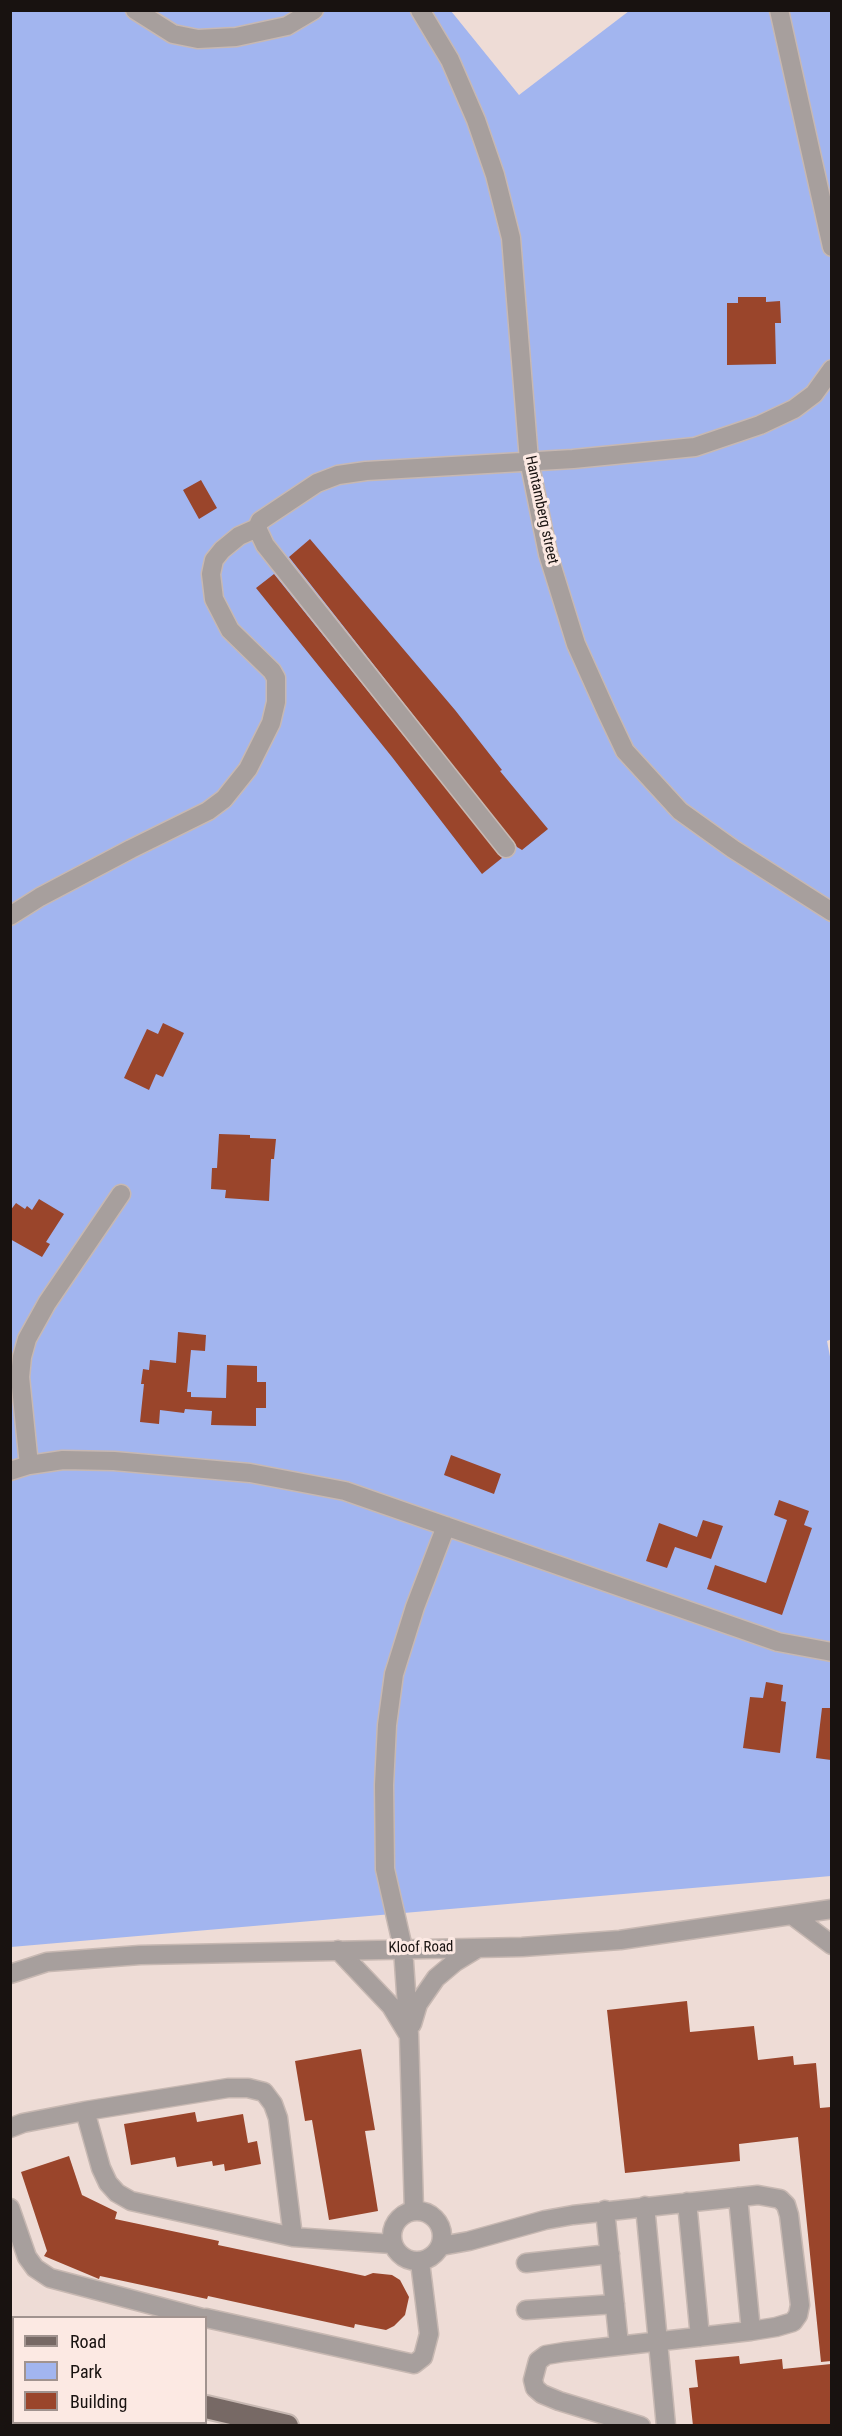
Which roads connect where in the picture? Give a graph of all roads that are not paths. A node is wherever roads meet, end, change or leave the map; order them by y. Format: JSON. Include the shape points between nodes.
{"nodes":[{"id":1,"x":135,"y":10,"type":"edge"},
{"id":2,"x":315,"y":10,"type":"edge"},
{"id":3,"x":420,"y":10,"type":"edge"},
{"id":4,"x":778,"y":10,"type":"edge"},
{"id":5,"x":831,"y":246,"type":"edge"},
{"id":6,"x":831,"y":369,"type":"edge"},
{"id":7,"x":529,"y":460,"type":"junction"},
{"id":8,"x":257,"y":528,"type":"junction"},
{"id":9,"x":506,"y":849,"type":"dead end"},
{"id":10,"x":831,"y":912,"type":"edge"},
{"id":11,"x":10,"y":916,"type":"edge"},
{"id":12,"x":121,"y":1194,"type":"dead end"},
{"id":13,"x":29,"y":1465,"type":"junction"},
{"id":14,"x":10,"y":1471,"type":"edge"},
{"id":15,"x":446,"y":1526,"type":"junction"},
{"id":16,"x":831,"y":1652,"type":"edge"},
{"id":17,"x":831,"y":1910,"type":"edge"},
{"id":18,"x":792,"y":1915,"type":"junction"},
{"id":19,"x":831,"y":1945,"type":"edge"},
{"id":20,"x":480,"y":1947,"type":"junction"},
{"id":21,"x":403,"y":1948,"type":"junction"},
{"id":22,"x":338,"y":1950,"type":"junction"},
{"id":23,"x":10,"y":1974,"type":"edge"},
{"id":24,"x":409,"y":2035,"type":"junction"},
{"id":25,"x":85,"y":2111,"type":"junction"},
{"id":26,"x":10,"y":2128,"type":"edge"},
{"id":27,"x":738,"y":2197,"type":"junction"},
{"id":28,"x":687,"y":2202,"type":"junction"},
{"id":29,"x":645,"y":2206,"type":"junction"},
{"id":30,"x":10,"y":2208,"type":"edge"},
{"id":31,"x":605,"y":2210,"type":"junction"},
{"id":32,"x":414,"y":2211,"type":"junction"},
{"id":33,"x":293,"y":2237,"type":"junction"},
{"id":34,"x":392,"y":2244,"type":"junction"},
{"id":35,"x":441,"y":2246,"type":"junction"},
{"id":36,"x":610,"y":2254,"type":"junction"},
{"id":37,"x":420,"y":2262,"type":"junction"},
{"id":38,"x":526,"y":2263,"type":"dead end"},
{"id":39,"x":615,"y":2304,"type":"junction"},
{"id":40,"x":526,"y":2310,"type":"dead end"},
{"id":41,"x":196,"y":2316,"type":"edge"},
{"id":42,"x":207,"y":2319,"type":"edge"},
{"id":43,"x":751,"y":2331,"type":"junction"},
{"id":44,"x":700,"y":2337,"type":"junction"},
{"id":45,"x":659,"y":2342,"type":"junction"},
{"id":46,"x":619,"y":2345,"type":"junction"},
{"id":47,"x":207,"y":2408,"type":"edge"},
{"id":48,"x":287,"y":2426,"type":"edge"},
{"id":49,"x":641,"y":2426,"type":"edge"},
{"id":50,"x":666,"y":2426,"type":"edge"}],
"edges":[{"from":1,"to":2,"type":"street","via":[[173,34],[198,39],[236,37],[287,26]]},
{"from":3,"to":7,"type":"street","name":"Hantamberg street","via":[[450,60],[476,120],[512,238]]},
{"from":4,"to":5,"type":"street"},
{"from":6,"to":7,"type":"street","via":[[814,394],[794,409],[706,443],[641,453]]},
{"from":7,"to":8,"type":"street","via":[[338,475],[317,483],[260,521]]},
{"from":7,"to":10,"type":"street","name":"Hantamberg street","via":[[548,554],[576,644],[625,751],[680,811]]},
{"from":8,"to":9,"type":"street","via":[[265,545]]},
{"from":8,"to":11,"type":"street","via":[[222,550],[214,560],[211,574],[214,599],[230,630],[276,678],[271,723],[248,770],[224,799],[208,811]]},
{"from":12,"to":13,"type":"street","via":[[27,1339],[20,1377]]},
{"from":13,"to":14,"type":"street"},
{"from":13,"to":15,"type":"street","via":[[94,1461],[250,1473],[345,1491]]},
{"from":15,"to":16,"type":"street","via":[[778,1642]]},
{"from":15,"to":21,"type":"street","via":[[394,1674],[387,1725],[385,1869]]},
{"from":17,"to":18,"type":"street","name":"Kloof Road"},
{"from":18,"to":19,"type":"street"},
{"from":18,"to":20,"type":"street","name":"Kloof Road","via":[[620,1940]]},
{"from":20,"to":21,"type":"street","name":"Kloof Road"},
{"from":20,"to":24,"type":"street","via":[[436,1978],[418,2004]]},
{"from":21,"to":22,"type":"street","name":"Kloof Road"},
{"from":21,"to":24,"type":"street"},
{"from":22,"to":23,"type":"street","name":"Kloof Road","via":[[140,1954],[47,1962]]},
{"from":22,"to":24,"type":"street","via":[[391,2006]]},
{"from":24,"to":32,"type":"street"},
{"from":25,"to":26,"type":"street"},
{"from":25,"to":33,"type":"street","via":[[101,2168],[117,2193],[131,2201]]},
{"from":25,"to":33,"type":"street","via":[[228,2088],[264,2092],[278,2118]]},
{"from":27,"to":28,"type":"street"},
{"from":27,"to":43,"type":"street"},
{"from":27,"to":43,"type":"street","via":[[771,2196],[786,2205],[800,2305],[793,2322]]},
{"from":28,"to":29,"type":"street"},
{"from":28,"to":44,"type":"street"},
{"from":29,"to":31,"type":"street"},
{"from":29,"to":45,"type":"street"},
{"from":30,"to":41,"type":"street","via":[[27,2258],[50,2278]]},
{"from":31,"to":35,"type":"street","via":[[544,2220]]},
{"from":31,"to":36,"type":"street"},
{"from":32,"to":34,"type":"street","via":[[398,2218],[393,2226]]},
{"from":32,"to":35,"type":"street","via":[[431,2214],[437,2220],[442,2229]]},
{"from":33,"to":34,"type":"street"},
{"from":34,"to":37,"type":"street","via":[[403,2258]]},
{"from":35,"to":37,"type":"street","via":[[436,2254]]},
{"from":36,"to":38,"type":"street"},
{"from":36,"to":39,"type":"street"},
{"from":37,"to":42,"type":"street","via":[[429,2334],[423,2357],[414,2364]]},
{"from":39,"to":40,"type":"street"},
{"from":39,"to":46,"type":"street"},
{"from":43,"to":44,"type":"street"},
{"from":44,"to":45,"type":"street"},
{"from":45,"to":46,"type":"street"},
{"from":45,"to":50,"type":"street"},
{"from":46,"to":49,"type":"street","via":[[546,2355],[538,2361],[535,2388],[559,2401]]},
{"from":47,"to":48,"type":"main road"}]}
